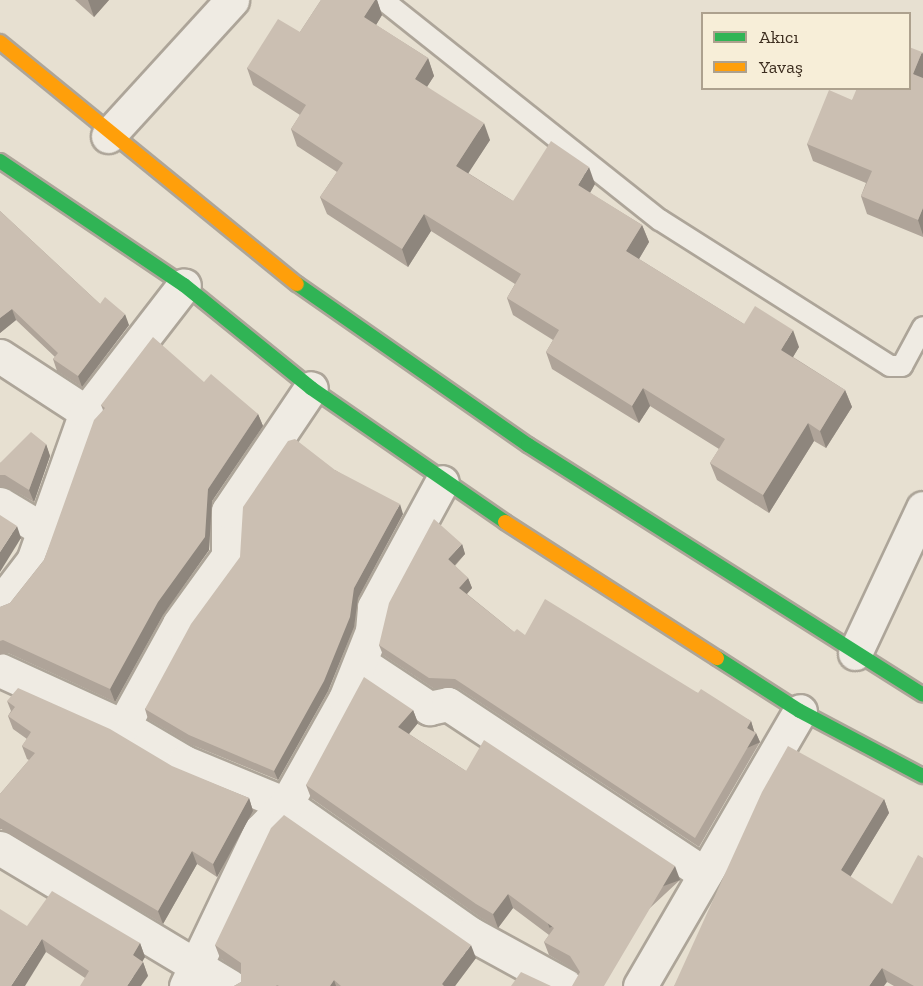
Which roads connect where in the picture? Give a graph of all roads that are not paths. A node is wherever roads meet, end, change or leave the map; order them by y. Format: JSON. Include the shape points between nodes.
{"nodes":[{"id":1,"x":232,"y":0,"type":"edge"},
{"id":2,"x":383,"y":0,"type":"edge"},
{"id":3,"x":0,"y":42,"type":"edge"},
{"id":4,"x":108,"y":136,"type":"junction"},
{"id":5,"x":0,"y":161,"type":"edge"},
{"id":6,"x":183,"y":285,"type":"junction"},
{"id":7,"x":923,"y":327,"type":"edge"},
{"id":8,"x":0,"y":356,"type":"edge"},
{"id":9,"x":311,"y":388,"type":"junction"},
{"id":10,"x":86,"y":412,"type":"junction"},
{"id":11,"x":442,"y":482,"type":"junction"},
{"id":12,"x":0,"y":504,"type":"edge"},
{"id":13,"x":923,"y":508,"type":"edge"},
{"id":14,"x":42,"y":529,"type":"junction"},
{"id":15,"x":0,"y":604,"type":"edge"},
{"id":16,"x":855,"y":653,"type":"junction"},
{"id":17,"x":361,"y":663,"type":"junction"},
{"id":18,"x":0,"y":670,"type":"edge"},
{"id":19,"x":923,"y":696,"type":"edge"},
{"id":20,"x":800,"y":711,"type":"junction"},
{"id":21,"x":123,"y":726,"type":"junction"},
{"id":22,"x":923,"y":776,"type":"edge"},
{"id":23,"x":286,"y":804,"type":"junction"},
{"id":24,"x":0,"y":848,"type":"edge"},
{"id":25,"x":705,"y":874,"type":"junction"},
{"id":26,"x":192,"y":976,"type":"edge"},
{"id":27,"x":230,"y":986,"type":"edge"},
{"id":28,"x":566,"y":986,"type":"edge"},
{"id":29,"x":640,"y":986,"type":"edge"}],
"edges":[{"from":1,"to":4,"type":"street"},
{"from":2,"to":7,"type":"lane","via":[[660,220],[890,366],[902,366]]},
{"from":3,"to":4,"type":"main road"},
{"from":4,"to":16,"type":"main road","via":[[260,258],[528,446]]},
{"from":5,"to":6,"type":"main road"},
{"from":6,"to":9,"type":"main road"},
{"from":6,"to":10,"type":"street"},
{"from":8,"to":10,"type":"street"},
{"from":9,"to":11,"type":"main road"},
{"from":9,"to":21,"type":"street","via":[[228,511],[228,556],[179,624]]},
{"from":10,"to":14,"type":"street"},
{"from":11,"to":17,"type":"street","via":[[374,607]]},
{"from":11,"to":20,"type":"main road"},
{"from":12,"to":14,"type":"street"},
{"from":13,"to":16,"type":"street"},
{"from":14,"to":15,"type":"street","via":[[33,561]]},
{"from":16,"to":19,"type":"main road"},
{"from":17,"to":23,"type":"street"},
{"from":17,"to":25,"type":"street","via":[[429,708],[448,704]]},
{"from":18,"to":21,"type":"street"},
{"from":20,"to":22,"type":"main road"},
{"from":20,"to":25,"type":"street"},
{"from":21,"to":23,"type":"street","via":[[184,762]]},
{"from":23,"to":26,"type":"street","via":[[260,831]]},
{"from":23,"to":28,"type":"street","via":[[471,934]]},
{"from":24,"to":26,"type":"street"},
{"from":25,"to":29,"type":"street"},
{"from":26,"to":27,"type":"street"}]}
